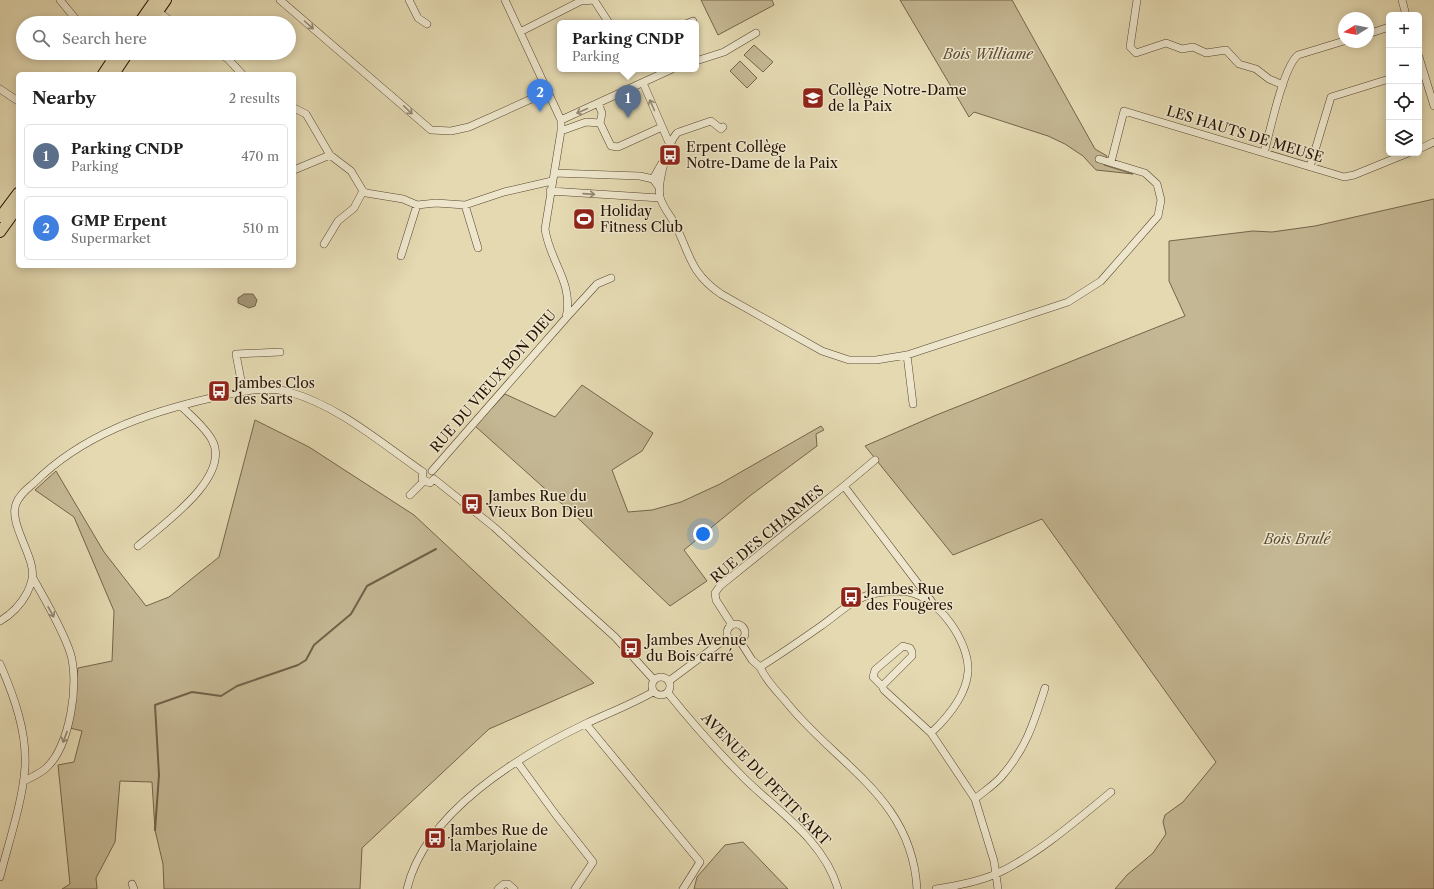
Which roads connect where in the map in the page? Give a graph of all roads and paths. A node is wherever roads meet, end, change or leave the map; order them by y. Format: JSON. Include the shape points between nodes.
{"nodes":[{"id":1,"x":60,"y":0,"type":"edge"},
{"id":2,"x":166,"y":0,"type":"edge"},
{"id":3,"x":280,"y":0,"type":"edge"},
{"id":4,"x":409,"y":0,"type":"edge"},
{"id":5,"x":505,"y":0,"type":"edge"},
{"id":6,"x":594,"y":0,"type":"edge"},
{"id":7,"x":1137,"y":0,"type":"edge"},
{"id":8,"x":1402,"y":0,"type":"edge"},
{"id":9,"x":154,"y":6,"type":"edge"},
{"id":10,"x":1405,"y":12,"type":"edge"},
{"id":11,"x":73,"y":16,"type":"edge"},
{"id":12,"x":145,"y":16,"type":"edge"},
{"id":13,"x":152,"y":16,"type":"edge"},
{"id":14,"x":166,"y":16,"type":"edge"},
{"id":15,"x":607,"y":20,"type":"edge"},
{"id":16,"x":427,"y":24,"type":"dead end"},
{"id":17,"x":1386,"y":28,"type":"edge"},
{"id":18,"x":520,"y":32,"type":"junction"},
{"id":19,"x":1374,"y":32,"type":"edge"},
{"id":20,"x":756,"y":33,"type":"dead end"},
{"id":21,"x":1338,"y":43,"type":"edge"},
{"id":22,"x":121,"y":60,"type":"edge"},
{"id":23,"x":229,"y":60,"type":"edge"},
{"id":24,"x":699,"y":60,"type":"edge"},
{"id":25,"x":114,"y":68,"type":"edge"},
{"id":26,"x":240,"y":72,"type":"edge"},
{"id":27,"x":666,"y":72,"type":"edge"},
{"id":28,"x":1422,"y":72,"type":"edge"},
{"id":29,"x":1386,"y":79,"type":"edge"},
{"id":30,"x":643,"y":83,"type":"junction"},
{"id":31,"x":1283,"y":85,"type":"junction"},
{"id":32,"x":0,"y":89,"type":"edge"},
{"id":33,"x":549,"y":91,"type":"junction"},
{"id":34,"x":16,"y":100,"type":"edge"},
{"id":35,"x":598,"y":103,"type":"junction"},
{"id":36,"x":1434,"y":106,"type":"edge"},
{"id":37,"x":296,"y":109,"type":"edge"},
{"id":38,"x":561,"y":120,"type":"junction"},
{"id":39,"x":600,"y":123,"type":"junction"},
{"id":40,"x":662,"y":127,"type":"junction"},
{"id":41,"x":723,"y":127,"type":"dead end"},
{"id":42,"x":561,"y":131,"type":"junction"},
{"id":43,"x":667,"y":137,"type":"junction"},
{"id":44,"x":1434,"y":142,"type":"edge"},
{"id":45,"x":670,"y":144,"type":"junction"},
{"id":46,"x":1422,"y":147,"type":"edge"},
{"id":47,"x":1264,"y":153,"type":"junction"},
{"id":48,"x":330,"y":155,"type":"junction"},
{"id":49,"x":1400,"y":156,"type":"edge"},
{"id":50,"x":1099,"y":159,"type":"dead end"},
{"id":51,"x":1111,"y":162,"type":"junction"},
{"id":52,"x":1310,"y":167,"type":"junction"},
{"id":53,"x":296,"y":169,"type":"edge"},
{"id":54,"x":554,"y":172,"type":"junction"},
{"id":55,"x":653,"y":179,"type":"junction"},
{"id":56,"x":552,"y":181,"type":"junction"},
{"id":57,"x":658,"y":186,"type":"junction"},
{"id":58,"x":363,"y":191,"type":"junction"},
{"id":59,"x":550,"y":191,"type":"junction"},
{"id":60,"x":16,"y":196,"type":"edge"},
{"id":61,"x":660,"y":198,"type":"junction"},
{"id":62,"x":417,"y":205,"type":"junction"},
{"id":63,"x":465,"y":205,"type":"junction"},
{"id":64,"x":16,"y":210,"type":"edge"},
{"id":65,"x":0,"y":217,"type":"edge"},
{"id":66,"x":0,"y":232,"type":"edge"},
{"id":67,"x":324,"y":244,"type":"dead end"},
{"id":68,"x":478,"y":248,"type":"dead end"},
{"id":69,"x":401,"y":256,"type":"dead end"},
{"id":70,"x":611,"y":278,"type":"dead end"},
{"id":71,"x":566,"y":318,"type":"junction"},
{"id":72,"x":280,"y":352,"type":"dead end"},
{"id":73,"x":907,"y":355,"type":"junction"},
{"id":74,"x":243,"y":391,"type":"junction"},
{"id":75,"x":913,"y":404,"type":"dead end"},
{"id":76,"x":181,"y":406,"type":"junction"},
{"id":77,"x":876,"y":460,"type":"dead end"},
{"id":78,"x":432,"y":471,"type":"junction"},
{"id":79,"x":423,"y":472,"type":"junction"},
{"id":80,"x":434,"y":479,"type":"junction"},
{"id":81,"x":424,"y":482,"type":"junction"},
{"id":82,"x":844,"y":486,"type":"junction"},
{"id":83,"x":410,"y":495,"type":"dead end"},
{"id":84,"x":138,"y":546,"type":"dead end"},
{"id":85,"x":33,"y":578,"type":"junction"},
{"id":86,"x":917,"y":581,"type":"junction"},
{"id":87,"x":909,"y":592,"type":"junction"},
{"id":88,"x":934,"y":603,"type":"junction"},
{"id":89,"x":0,"y":621,"type":"edge"},
{"id":90,"x":732,"y":625,"type":"junction"},
{"id":91,"x":728,"y":637,"type":"junction"},
{"id":92,"x":740,"y":641,"type":"junction"},
{"id":93,"x":0,"y":664,"type":"edge"},
{"id":94,"x":760,"y":666,"type":"junction"},
{"id":95,"x":654,"y":680,"type":"junction"},
{"id":96,"x":669,"y":681,"type":"junction"},
{"id":97,"x":882,"y":686,"type":"junction"},
{"id":98,"x":1045,"y":688,"type":"dead end"},
{"id":99,"x":653,"y":692,"type":"junction"},
{"id":100,"x":668,"y":693,"type":"junction"},
{"id":101,"x":586,"y":724,"type":"junction"},
{"id":102,"x":931,"y":733,"type":"junction"},
{"id":103,"x":518,"y":763,"type":"junction"},
{"id":104,"x":24,"y":782,"type":"junction"},
{"id":105,"x":1111,"y":792,"type":"dead end"},
{"id":106,"x":975,"y":799,"type":"junction"},
{"id":107,"x":995,"y":874,"type":"junction"},
{"id":108,"x":0,"y":878,"type":"edge"},
{"id":109,"x":407,"y":889,"type":"edge"},
{"id":110,"x":498,"y":889,"type":"edge"},
{"id":111,"x":514,"y":889,"type":"edge"},
{"id":112,"x":575,"y":889,"type":"edge"},
{"id":113,"x":683,"y":889,"type":"edge"},
{"id":114,"x":838,"y":889,"type":"edge"},
{"id":115,"x":917,"y":889,"type":"edge"},
{"id":116,"x":936,"y":889,"type":"edge"},
{"id":117,"x":998,"y":889,"type":"edge"}],
"edges":[{"from":1,"to":11,"type":"street"},
{"from":2,"to":9,"type":"main road"},
{"from":3,"to":33,"type":"street","one_way":true,"via":[[431,130],[451,131],[470,127]]},
{"from":4,"to":16,"type":"street","via":[[418,18]]},
{"from":5,"to":18,"type":"street"},
{"from":6,"to":15,"type":"street"},
{"from":6,"to":18,"type":"street","via":[[581,1]]},
{"from":7,"to":31,"type":"street","via":[[1130,47],[1136,53],[1166,43],[1182,49],[1193,46],[1206,53],[1226,50],[1239,64],[1256,69]]},
{"from":8,"to":10,"type":"street"},
{"from":9,"to":12,"type":"main road"},
{"from":9,"to":13,"type":"main road"},
{"from":9,"to":14,"type":"street"},
{"from":17,"to":19,"type":"street"},
{"from":18,"to":33,"type":"street"},
{"from":20,"to":24,"type":"street","via":[[724,52]]},
{"from":21,"to":31,"type":"street","via":[[1298,55],[1290,64]]},
{"from":22,"to":25,"type":"main road"},
{"from":23,"to":26,"type":"street"},
{"from":27,"to":30,"type":"street"},
{"from":28,"to":36,"type":"street"},
{"from":29,"to":52,"type":"street","via":[[1331,97]]},
{"from":30,"to":35,"type":"street"},
{"from":40,"to":30,"type":"street","one_way":true},
{"from":31,"to":47,"type":"street"},
{"from":32,"to":34,"type":"street"},
{"from":33,"to":38,"type":"street"},
{"from":35,"to":38,"type":"street","one_way":true},
{"from":35,"to":39,"type":"street","via":[[602,113]]},
{"from":37,"to":48,"type":"street","via":[[306,114]]},
{"from":38,"to":42,"type":"street"},
{"from":39,"to":40,"type":"street","via":[[609,142],[615,147]]},
{"from":39,"to":42,"type":"street","via":[[586,122]]},
{"from":40,"to":43,"type":"street"},
{"from":41,"to":45,"type":"street","via":[[721,129],[711,122],[678,132]]},
{"from":42,"to":54,"type":"street"},
{"from":43,"to":45,"type":"street"},
{"from":43,"to":55,"type":"street","via":[[667,147]]},
{"from":44,"to":46,"type":"street"},
{"from":45,"to":57,"type":"street"},
{"from":47,"to":51,"type":"street","name":"LES HAUTS DE MEUSE","via":[[1124,111]]},
{"from":47,"to":52,"type":"street","name":"LES HAUTS DE MEUSE"},
{"from":48,"to":53,"type":"street"},
{"from":48,"to":58,"type":"street","via":[[351,171]]},
{"from":49,"to":52,"type":"street","name":"LES HAUTS DE MEUSE","via":[[1348,177]]},
{"from":50,"to":51,"type":"street"},
{"from":51,"to":73,"type":"street","via":[[1151,177],[1157,184],[1161,200],[1158,216],[1101,281],[1068,302]]},
{"from":54,"to":55,"type":"street","via":[[640,176]]},
{"from":54,"to":56,"type":"street","name":"RUE DU VIEUX BON DIEU"},
{"from":55,"to":57,"type":"street"},
{"from":56,"to":59,"type":"street","name":"RUE DU VIEUX BON DIEU"},
{"from":56,"to":63,"type":"street","via":[[504,192]]},
{"from":57,"to":61,"type":"street"},
{"from":58,"to":62,"type":"street","via":[[403,199]]},
{"from":58,"to":67,"type":"street","via":[[354,208],[338,221]]},
{"from":59,"to":61,"type":"street","one_way":true},
{"from":59,"to":71,"type":"street","name":"RUE DU VIEUX BON DIEU","via":[[545,228],[551,256],[568,293]]},
{"from":60,"to":65,"type":"main road"},
{"from":61,"to":73,"type":"street","via":[[698,274],[721,294],[829,353],[849,360],[876,360]]},
{"from":62,"to":63,"type":"street"},
{"from":62,"to":69,"type":"street"},
{"from":63,"to":68,"type":"street"},
{"from":64,"to":66,"type":"main road"},
{"from":70,"to":71,"type":"street","via":[[597,284]]},
{"from":71,"to":78,"type":"street","name":"RUE DU VIEUX BON DIEU"},
{"from":72,"to":74,"type":"street","via":[[236,354]]},
{"from":73,"to":75,"type":"street"},
{"from":74,"to":76,"type":"street"},
{"from":74,"to":79,"type":"street","via":[[288,392],[326,406]]},
{"from":76,"to":84,"type":"street","via":[[212,439],[216,457],[212,474],[201,490]]},
{"from":76,"to":85,"type":"street","via":[[125,423],[98,437],[51,467],[19,498],[15,505],[17,523]]},
{"from":77,"to":82,"type":"street","name":"RUE DES CHARMES"},
{"from":78,"to":79,"type":"street","name":"RUE DU VIEUX BON DIEU"},
{"from":78,"to":80,"type":"street","name":"RUE DU VIEUX BON DIEU"},
{"from":79,"to":81,"type":"street"},
{"from":80,"to":81,"type":"street","via":[[430,483]]},
{"from":80,"to":95,"type":"street","via":[[494,527],[615,637]]},
{"from":81,"to":83,"type":"street"},
{"from":82,"to":86,"type":"street","name":"RUE DES CHARMES"},
{"from":82,"to":90,"type":"street","name":"RUE DES CHARMES","via":[[720,586],[715,593],[716,600]]},
{"from":85,"to":89,"type":"street","via":[[18,608]]},
{"from":85,"to":104,"type":"street","one_way":true,"via":[[71,653],[74,678],[69,725],[56,755],[44,770]]},
{"from":86,"to":87,"type":"street"},
{"from":86,"to":88,"type":"street","name":"RUE DES CHARMES"},
{"from":87,"to":88,"type":"street"},
{"from":87,"to":94,"type":"street","via":[[887,592],[862,597],[789,649]]},
{"from":88,"to":102,"type":"street","name":"RUE DES CHARMES","via":[[960,638],[968,672],[952,710]]},
{"from":90,"to":91,"type":"street","via":[[727,630]]},
{"from":90,"to":92,"type":"street","via":[[739,624],[744,629],[744,636]]},
{"from":91,"to":92,"type":"street","via":[[733,642]]},
{"from":91,"to":96,"type":"street"},
{"from":92,"to":94,"type":"street","via":[[752,660]]},
{"from":93,"to":104,"type":"street","via":[[21,726],[25,754]]},
{"from":94,"to":115,"type":"street","via":[[764,677],[802,722],[882,798],[907,843],[916,871]]},
{"from":95,"to":96,"type":"street","via":[[664,677]]},
{"from":95,"to":99,"type":"street","via":[[651,688]]},
{"from":96,"to":100,"type":"street"},
{"from":97,"to":97,"type":"street","via":[[912,656],[910,648],[903,646],[875,670],[872,677]]},
{"from":97,"to":102,"type":"street"},
{"from":98,"to":106,"type":"street","via":[[1034,726],[1019,754],[1000,778]]},
{"from":99,"to":100,"type":"street","via":[[663,696]]},
{"from":99,"to":101,"type":"street"},
{"from":100,"to":114,"type":"street","name":"AVENUE DU PETIT SART","via":[[744,778],[818,848],[833,874]]},
{"from":101,"to":103,"type":"street"},
{"from":101,"to":113,"type":"street","via":[[700,862]]},
{"from":102,"to":106,"type":"street"},
{"from":103,"to":109,"type":"street","via":[[454,810],[421,852],[410,875]]},
{"from":103,"to":112,"type":"street","via":[[593,862]]},
{"from":104,"to":108,"type":"street"},
{"from":105,"to":107,"type":"street","via":[[1048,843]]},
{"from":106,"to":107,"type":"street","via":[[989,840]]},
{"from":107,"to":116,"type":"street","via":[[958,886]]},
{"from":107,"to":117,"type":"street"},
{"from":110,"to":111,"type":"street","via":[[504,884]]}]}
